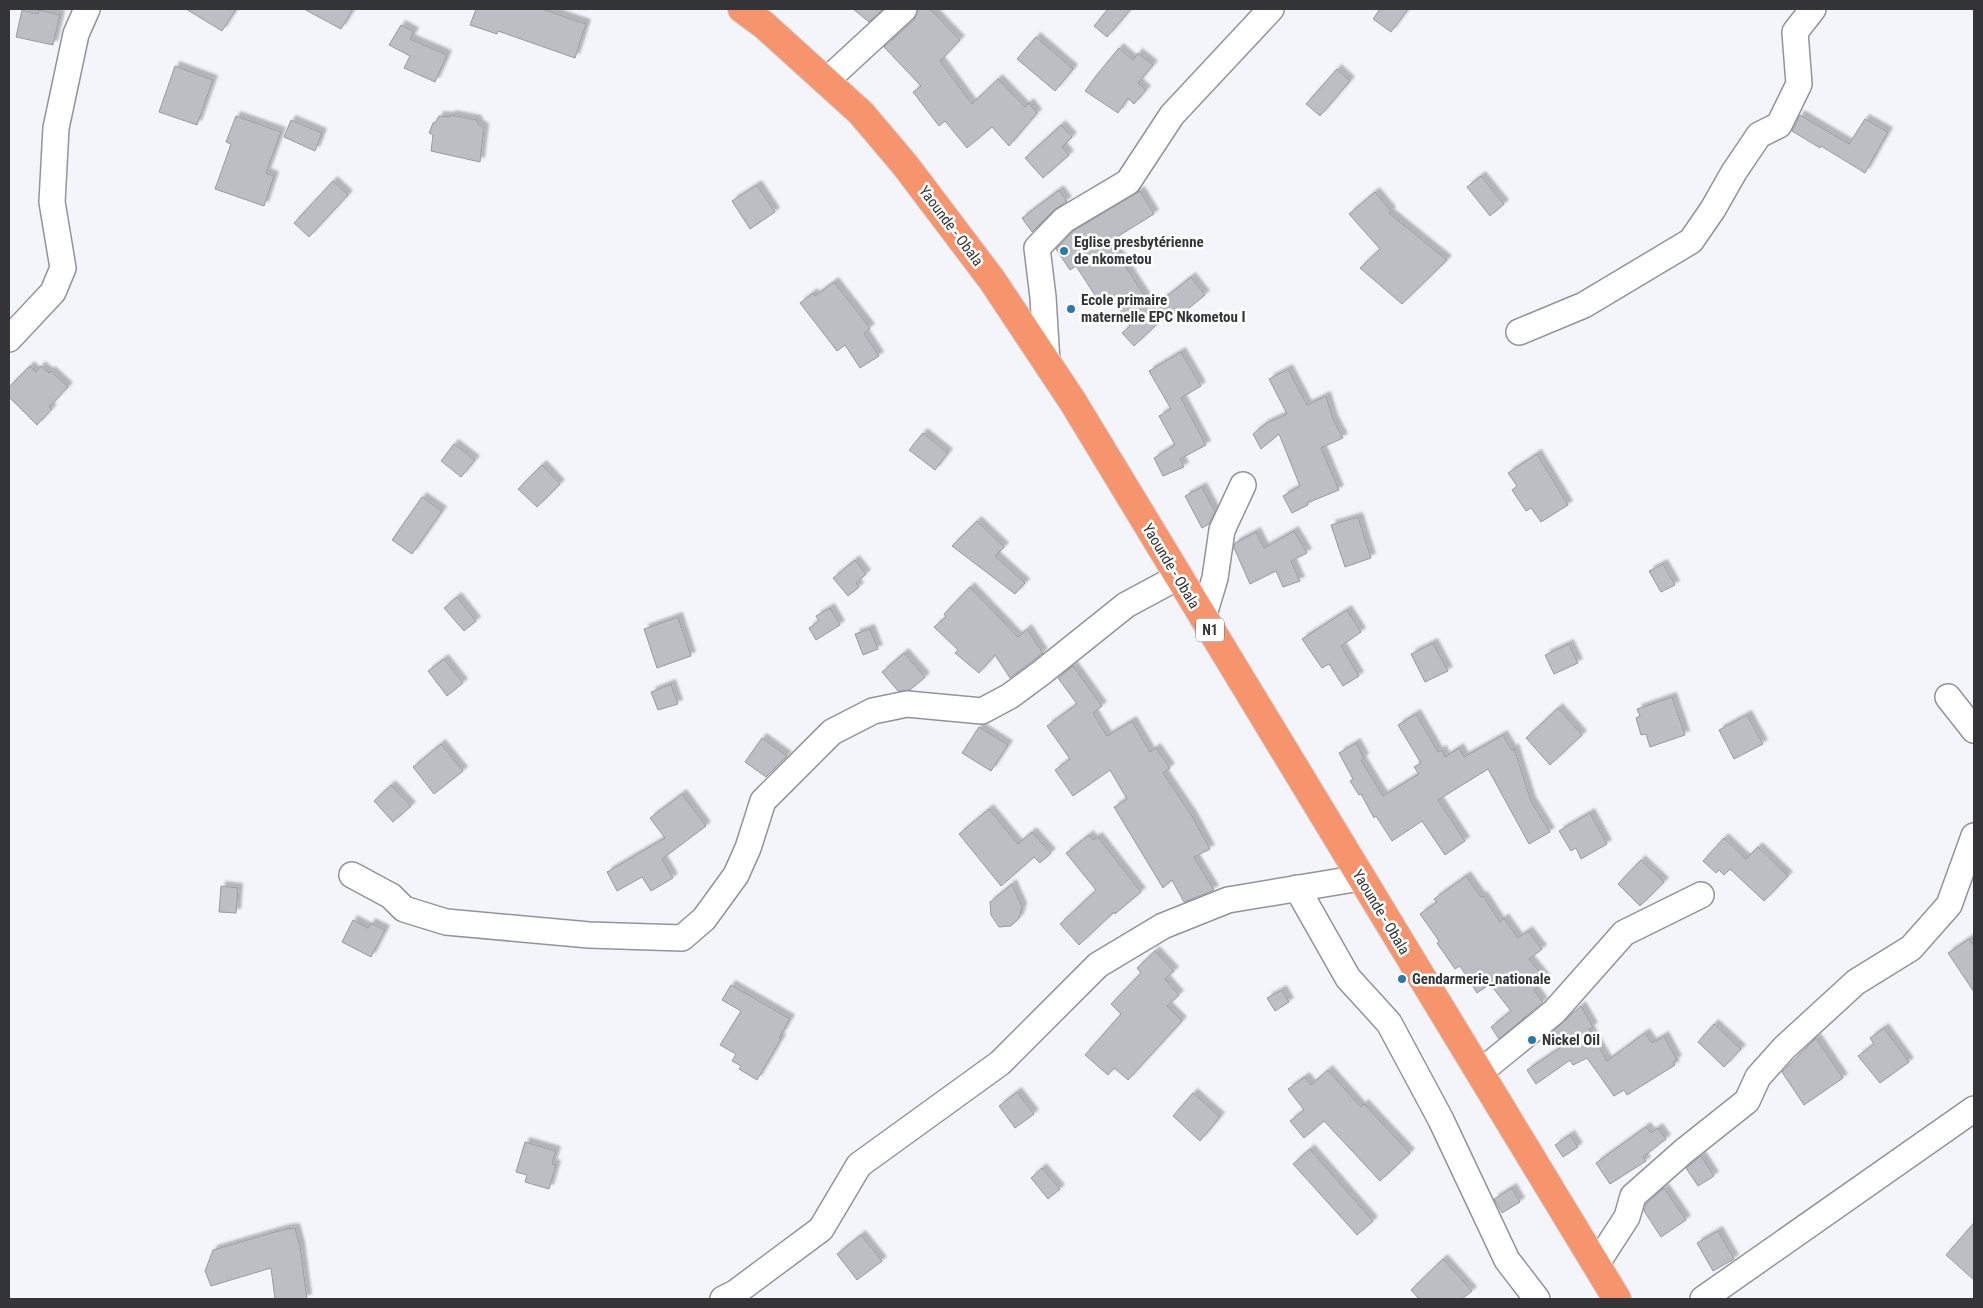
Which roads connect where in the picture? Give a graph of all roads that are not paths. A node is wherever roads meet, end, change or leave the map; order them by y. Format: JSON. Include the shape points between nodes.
{"nodes":[{"id":1,"x":87,"y":9,"type":"edge"},
{"id":2,"x":742,"y":9,"type":"edge"},
{"id":3,"x":904,"y":9,"type":"edge"},
{"id":4,"x":1271,"y":9,"type":"edge"},
{"id":5,"x":1813,"y":9,"type":"edge"},
{"id":6,"x":826,"y":81,"type":"junction"},
{"id":7,"x":1519,"y":332,"type":"dead end"},
{"id":8,"x":9,"y":339,"type":"edge"},
{"id":9,"x":1047,"y":362,"type":"junction"},
{"id":10,"x":1243,"y":485,"type":"dead end"},
{"id":11,"x":1178,"y":577,"type":"junction"},
{"id":12,"x":1202,"y":618,"type":"junction"},
{"id":13,"x":1948,"y":697,"type":"dead end"},
{"id":14,"x":1974,"y":730,"type":"edge"},
{"id":15,"x":1974,"y":836,"type":"edge"},
{"id":16,"x":352,"y":874,"type":"dead end"},
{"id":17,"x":1360,"y":878,"type":"junction"},
{"id":18,"x":1298,"y":888,"type":"junction"},
{"id":19,"x":1701,"y":895,"type":"dead end"},
{"id":20,"x":1479,"y":1073,"type":"junction"},
{"id":21,"x":1974,"y":1109,"type":"edge"},
{"id":22,"x":1596,"y":1265,"type":"junction"},
{"id":23,"x":723,"y":1299,"type":"edge"},
{"id":24,"x":1537,"y":1299,"type":"edge"},
{"id":25,"x":1617,"y":1299,"type":"edge"},
{"id":26,"x":1703,"y":1299,"type":"edge"}],
"edges":[{"from":1,"to":8,"type":"street","via":[[76,34],[56,128],[52,202],[63,268],[53,292]]},
{"from":2,"to":6,"type":"highway","name":"Yaounde - Obala","number":"N1"},
{"from":3,"to":6,"type":"street"},
{"from":4,"to":9,"type":"street","via":[[1172,115],[1128,182],[1064,220],[1037,248]]},
{"from":5,"to":7,"type":"street","via":[[1796,32],[1799,84],[1779,125],[1759,136],[1691,241],[1584,305]]},
{"from":6,"to":9,"type":"highway","name":"Yaounde - Obala","number":"N1","via":[[861,113],[906,165],[992,280]]},
{"from":9,"to":11,"type":"highway","name":"Yaounde - Obala","number":"N1"},
{"from":10,"to":12,"type":"street","via":[[1222,530],[1215,578]]},
{"from":11,"to":12,"type":"highway","name":"Yaounde - Obala","number":"N1"},
{"from":11,"to":16,"type":"street","via":[[1126,605],[1018,690],[982,711],[907,704],[873,711],[832,732],[763,801],[736,875],[704,919],[682,938],[589,935],[446,922],[404,909],[391,896]]},
{"from":12,"to":17,"type":"highway","name":"Yaounde - Obala","number":"N1"},
{"from":13,"to":14,"type":"street"},
{"from":15,"to":22,"type":"street","via":[[1949,905],[1911,948],[1856,982],[1784,1048],[1758,1077],[1747,1101],[1633,1196],[1627,1217]]},
{"from":17,"to":18,"type":"street"},
{"from":17,"to":20,"type":"highway","name":"Yaounde - Obala","number":"N1"},
{"from":18,"to":23,"type":"street","via":[[1228,900],[1163,926],[1098,965],[1000,1063],[859,1165],[821,1229]]},
{"from":18,"to":24,"type":"street","via":[[1348,978],[1389,1023],[1441,1120],[1507,1260]]},
{"from":19,"to":20,"type":"street","via":[[1624,933],[1554,1012]]},
{"from":20,"to":22,"type":"highway","name":"Yaounde - Obala","number":"N1"},
{"from":21,"to":26,"type":"street"},
{"from":22,"to":25,"type":"highway","name":"Yaounde - Obala","number":"N1"}]}
